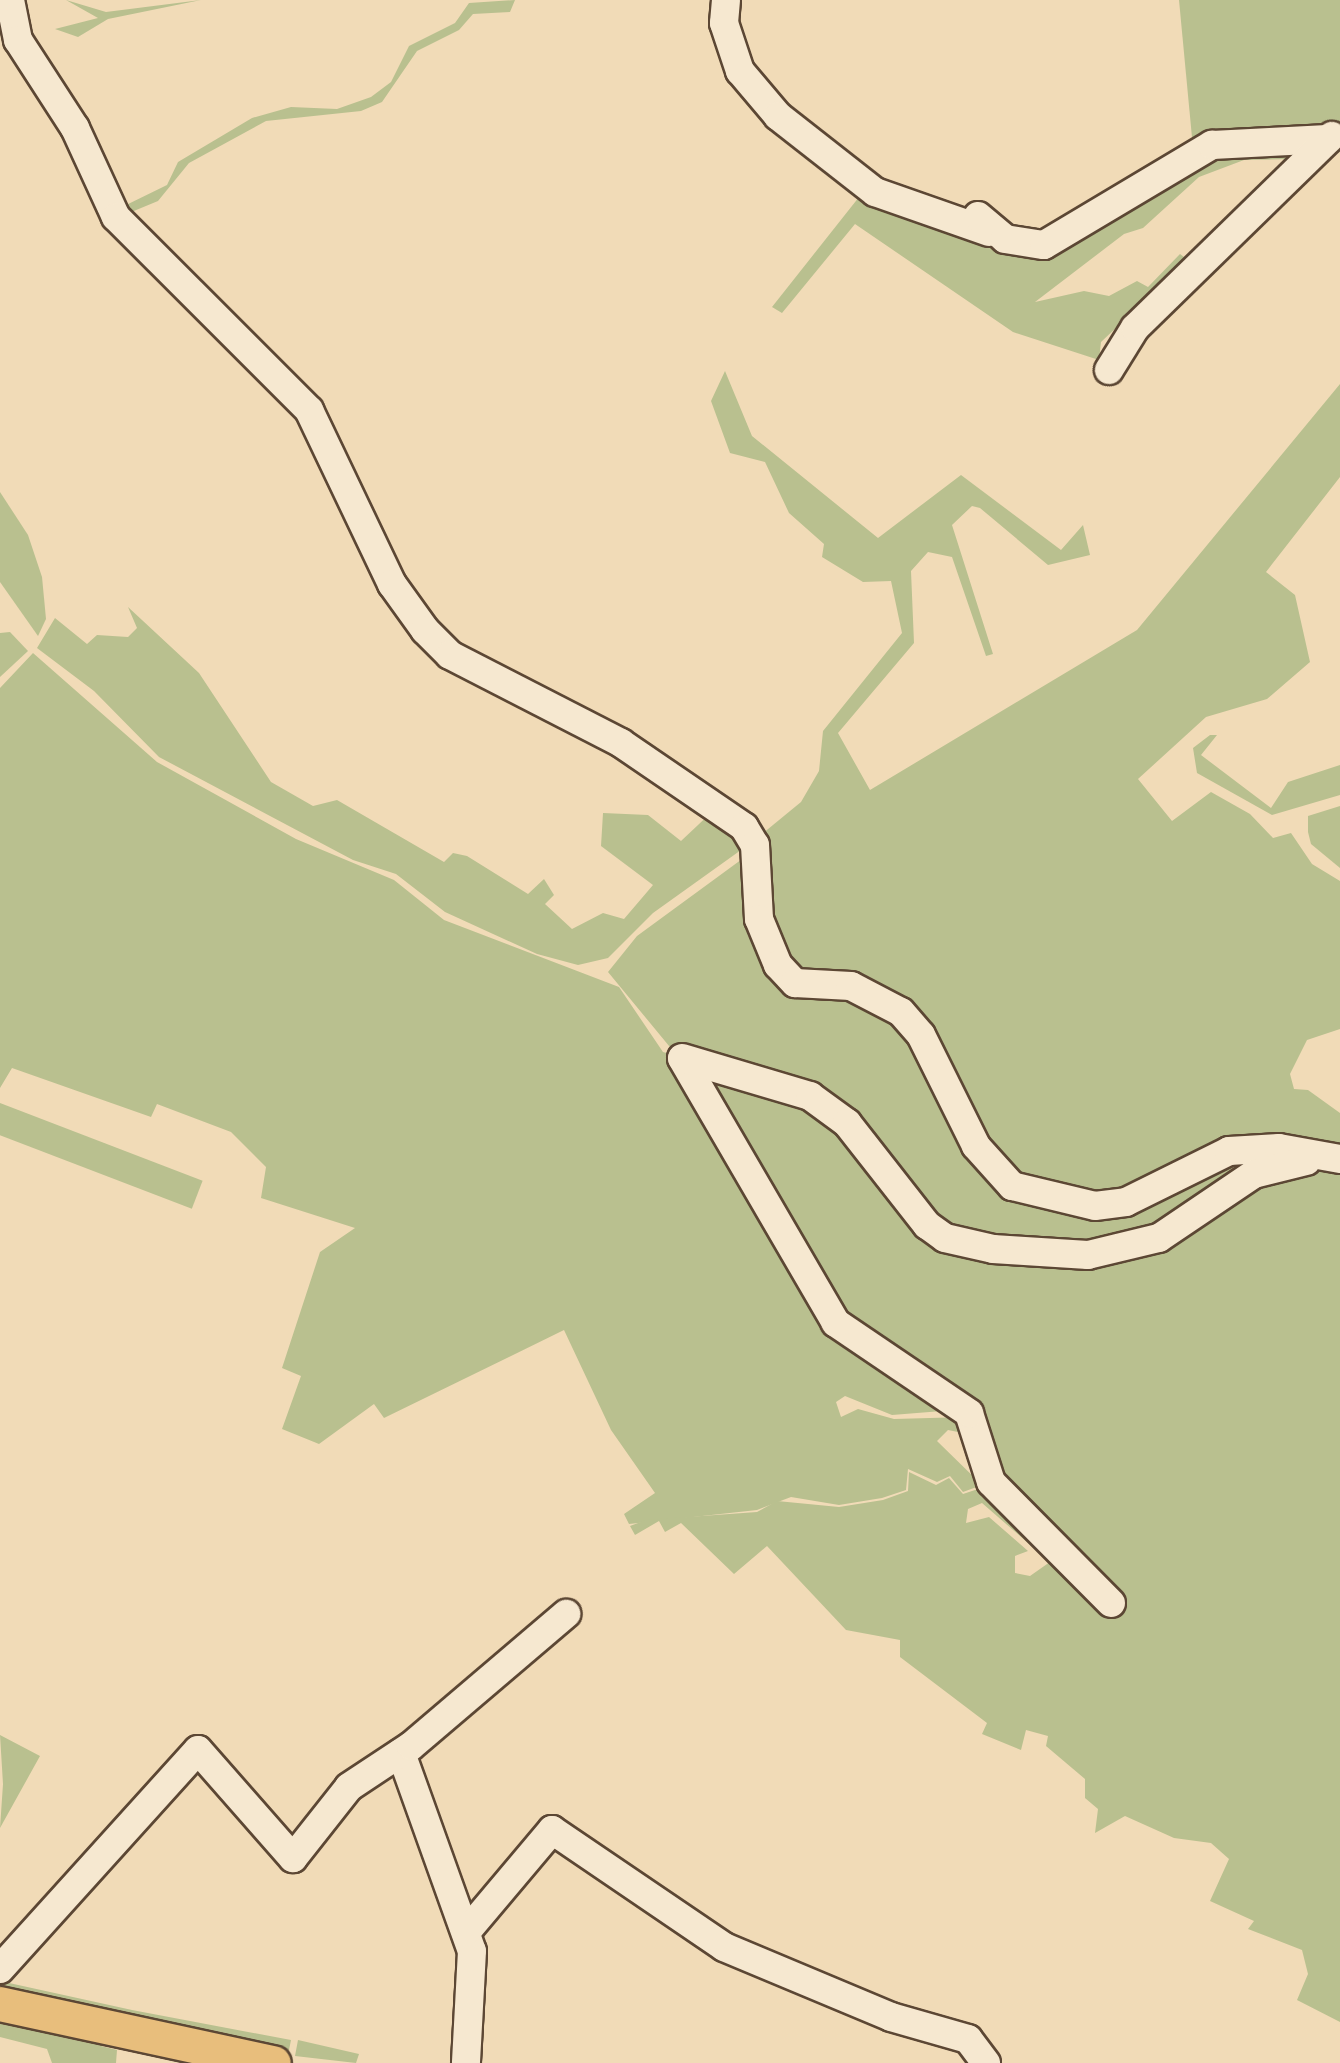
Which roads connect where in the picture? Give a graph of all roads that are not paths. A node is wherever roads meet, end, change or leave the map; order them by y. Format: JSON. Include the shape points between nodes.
{"nodes":[{"id":1,"x":10,"y":0,"type":"edge"},
{"id":2,"x":726,"y":0,"type":"edge"},
{"id":3,"x":1334,"y":136,"type":"edge"},
{"id":4,"x":1109,"y":370,"type":"dead end"},
{"id":5,"x":1330,"y":1160,"type":"edge"},
{"id":6,"x":1111,"y":1603,"type":"dead end"},
{"id":7,"x":566,"y":1614,"type":"dead end"},
{"id":8,"x":401,"y":1753,"type":"junction"},
{"id":9,"x":467,"y":1931,"type":"junction"},
{"id":10,"x":0,"y":1969,"type":"edge"},
{"id":11,"x":0,"y":2004,"type":"edge"},
{"id":12,"x":187,"y":2054,"type":"edge"},
{"id":13,"x":274,"y":2063,"type":"edge"},
{"id":14,"x":466,"y":2063,"type":"edge"},
{"id":15,"x":986,"y":2063,"type":"edge"}],
"edges":[{"from":1,"to":5,"type":"street","via":[[18,40],[75,128],[116,217],[309,410],[392,584],[425,630],[450,655],[621,743],[744,827],[755,845],[759,919],[778,965],[795,983],[851,986],[901,1012],[921,1035],[976,1146],[1012,1186],[1095,1206],[1126,1202],[1229,1151],[1279,1148]]},
{"from":2,"to":3,"type":"street","via":[[724,23],[740,71],[778,116],[875,192],[984,224],[1023,246],[1044,245],[1231,138]]},
{"from":3,"to":4,"type":"street","via":[[1135,328]]},
{"from":5,"to":6,"type":"street","via":[[1254,1174],[1159,1238],[1088,1255],[993,1249],[945,1238],[927,1225],[826,1105],[796,1088],[682,1058],[836,1323],[969,1413],[991,1482]]},
{"from":7,"to":8,"type":"street"},
{"from":8,"to":9,"type":"street"},
{"from":8,"to":10,"type":"street","via":[[349,1787],[293,1858],[198,1750]]},
{"from":9,"to":14,"type":"street","via":[[473,2031]]},
{"from":9,"to":15,"type":"street","via":[[552,1830],[724,1947],[891,2017],[968,2039]]},
{"from":11,"to":12,"type":"main road"},
{"from":12,"to":13,"type":"main road"}]}
